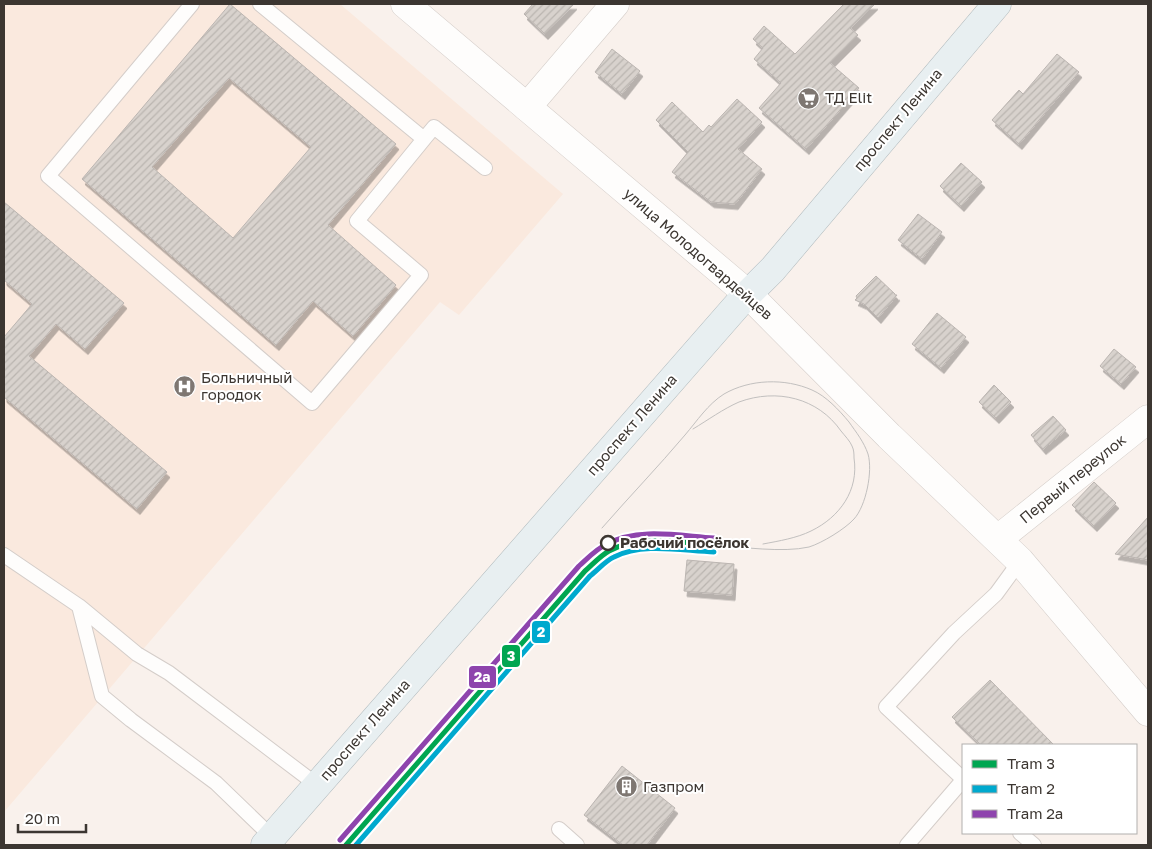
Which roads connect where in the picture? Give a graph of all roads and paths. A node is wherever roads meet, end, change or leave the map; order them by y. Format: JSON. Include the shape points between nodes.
{"nodes":[{"id":1,"x":192,"y":4,"type":"edge"},
{"id":2,"x":260,"y":4,"type":"edge"},
{"id":3,"x":405,"y":4,"type":"edge"},
{"id":4,"x":614,"y":4,"type":"edge"},
{"id":5,"x":997,"y":4,"type":"edge"},
{"id":6,"x":527,"y":107,"type":"junction"},
{"id":7,"x":424,"y":139,"type":"junction"},
{"id":8,"x":485,"y":168,"type":"dead end"},
{"id":9,"x":748,"y":294,"type":"junction"},
{"id":10,"x":1148,"y":420,"type":"edge"},
{"id":11,"x":998,"y":539,"type":"junction"},
{"id":12,"x":4,"y":555,"type":"edge"},
{"id":13,"x":1020,"y":560,"type":"junction"},
{"id":14,"x":79,"y":606,"type":"junction"},
{"id":15,"x":1148,"y":712,"type":"edge"},
{"id":16,"x":962,"y":779,"type":"edge"},
{"id":17,"x":962,"y":781,"type":"edge"},
{"id":18,"x":317,"y":785,"type":"junction"},
{"id":19,"x":559,"y":828,"type":"dead end"},
{"id":20,"x":1021,"y":834,"type":"edge"},
{"id":21,"x":269,"y":841,"type":"edge"},
{"id":22,"x":577,"y":845,"type":"edge"},
{"id":23,"x":907,"y":845,"type":"edge"},
{"id":24,"x":1034,"y":845,"type":"edge"}],
"edges":[{"from":1,"to":7,"type":"lane","via":[[48,176],[312,403],[421,275],[357,221]]},
{"from":2,"to":7,"type":"lane"},
{"from":3,"to":6,"type":"street","name":"улица Молодогвардейцев"},
{"from":4,"to":6,"type":"street"},
{"from":5,"to":9,"type":"main road","name":"проспект Ленина","via":[[773,269]]},
{"from":6,"to":9,"type":"street","name":"улица Молодогвардейцев"},
{"from":7,"to":8,"type":"lane","via":[[434,127]]},
{"from":9,"to":11,"type":"street","name":"улица Молодогвардейцев","via":[[889,436]]},
{"from":9,"to":18,"type":"main road","name":"проспект Ленина"},
{"from":10,"to":11,"type":"street","name":"Первый переулок"},
{"from":11,"to":13,"type":"street","name":"улица Молодогвардейцев"},
{"from":12,"to":14,"type":"lane"},
{"from":13,"to":15,"type":"street","name":"улица Молодогвардейцев"},
{"from":13,"to":16,"type":"lane","via":[[996,594],[954,632],[886,707]]},
{"from":14,"to":18,"type":"lane","via":[[137,654],[169,673]]},
{"from":14,"to":21,"type":"lane","via":[[102,696],[216,784]]},
{"from":17,"to":23,"type":"lane"},
{"from":18,"to":21,"type":"main road","name":"проспект Ленина"},
{"from":19,"to":22,"type":"lane"},
{"from":20,"to":24,"type":"lane"}]}
